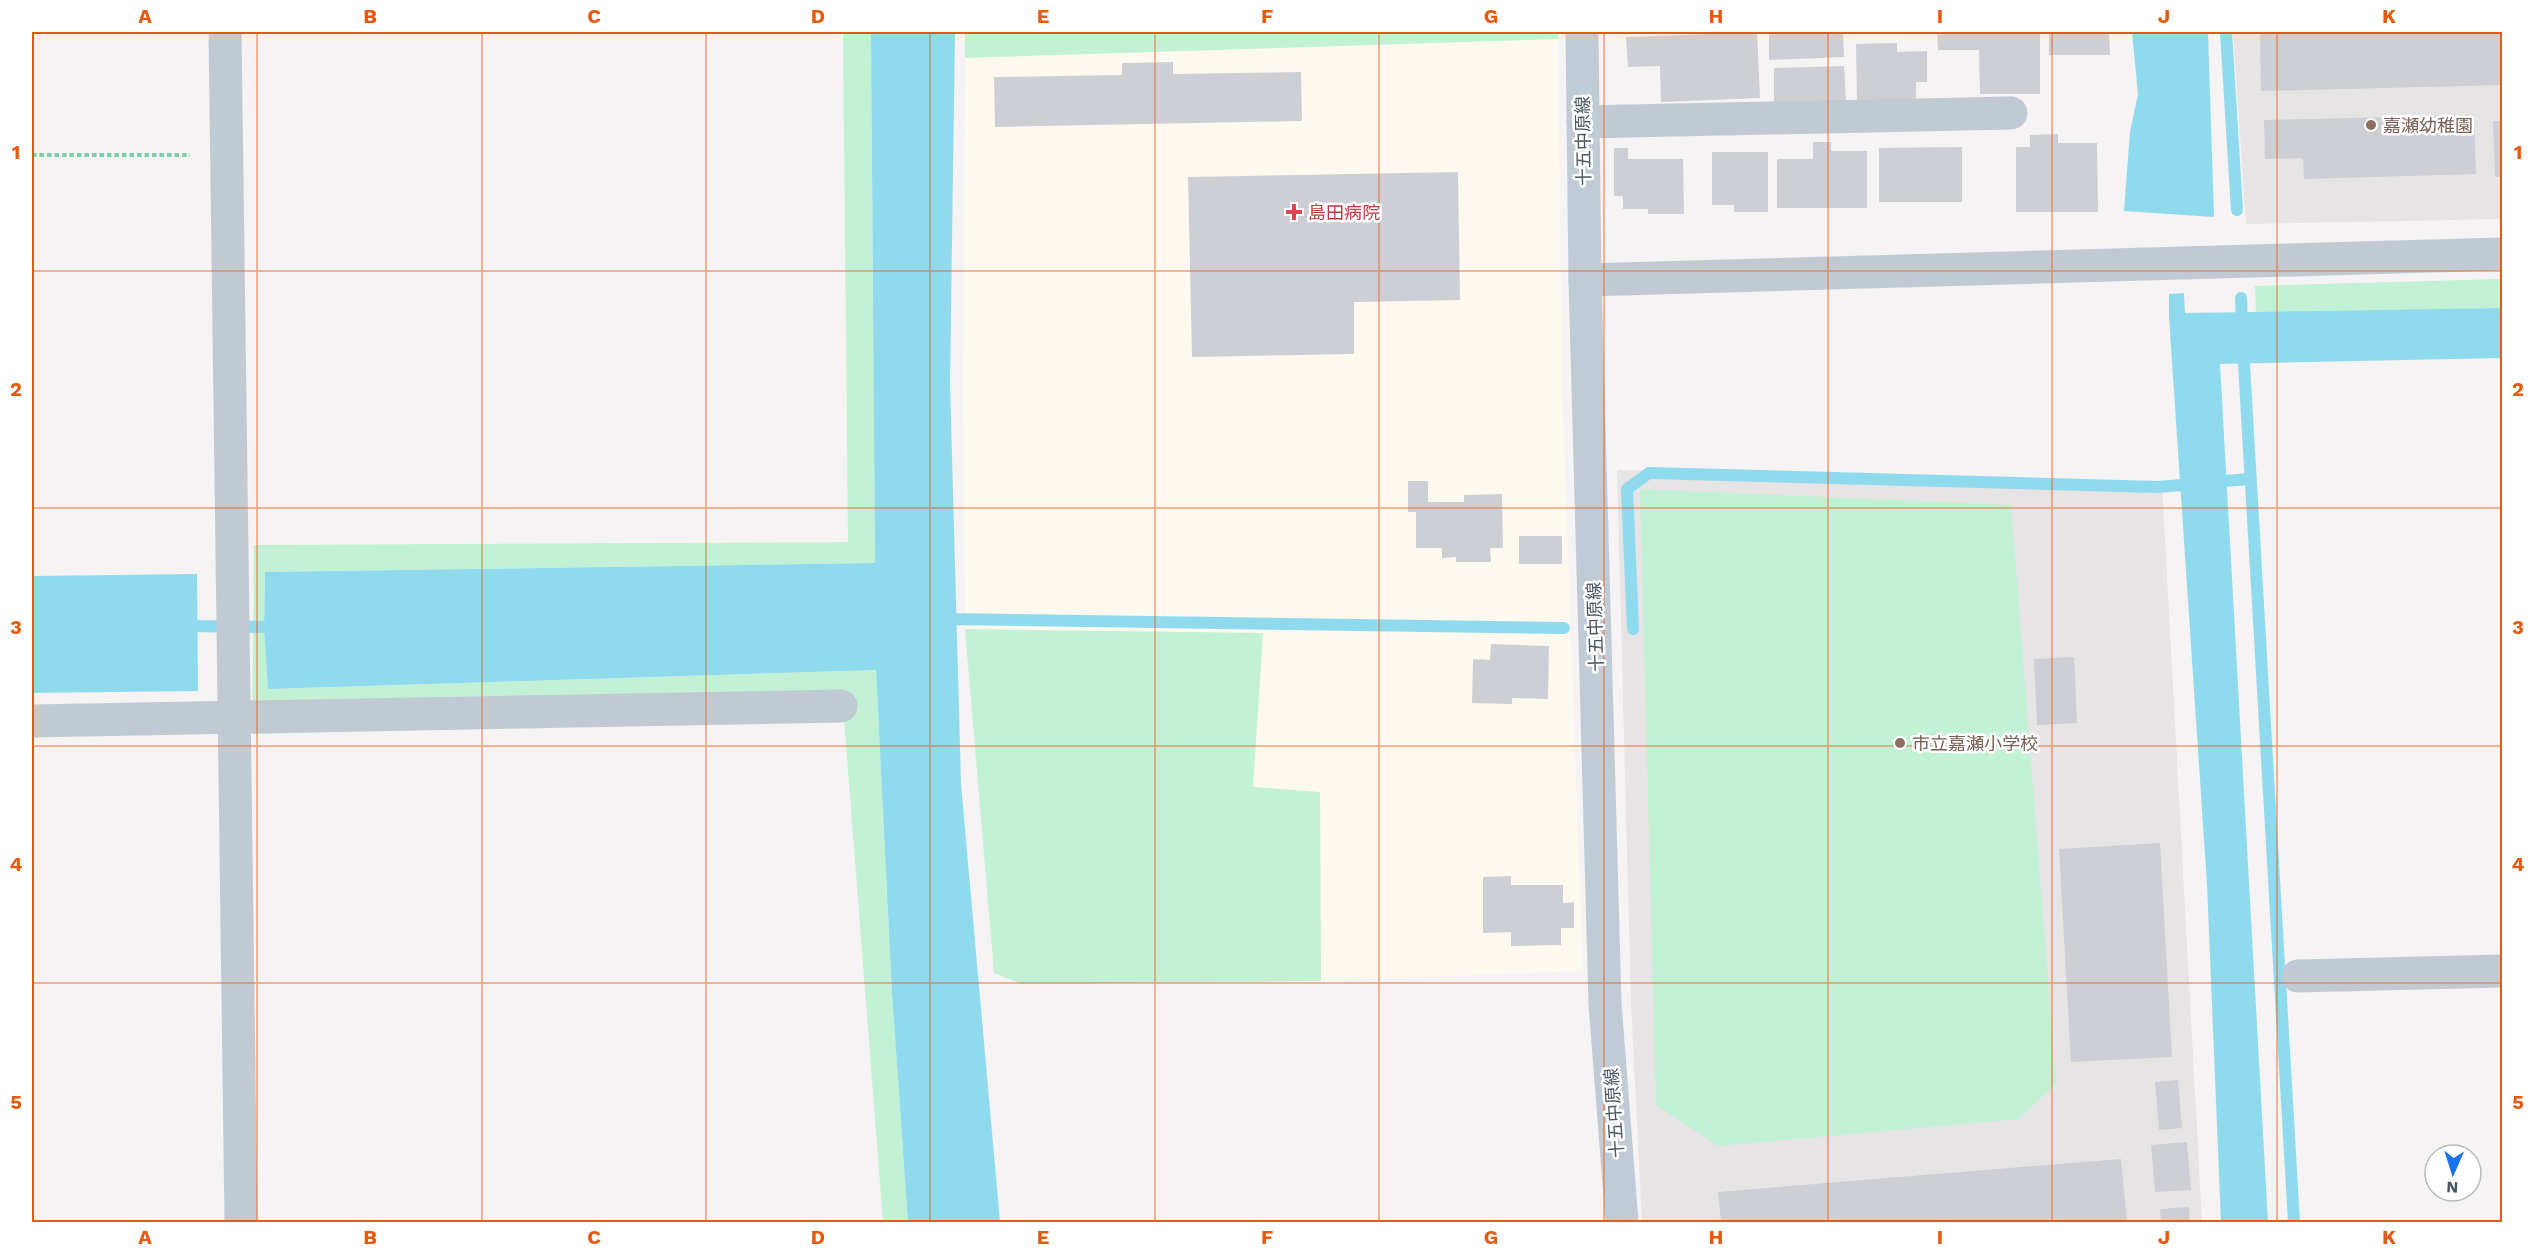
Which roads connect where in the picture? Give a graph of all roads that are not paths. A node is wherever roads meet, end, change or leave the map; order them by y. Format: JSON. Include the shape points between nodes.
{"nodes":[{"id":1,"x":225,"y":32,"type":"edge"},
{"id":2,"x":1582,"y":32,"type":"edge"},
{"id":3,"x":2011,"y":113,"type":"dead end"},
{"id":4,"x":1583,"y":122,"type":"junction"},
{"id":5,"x":2502,"y":254,"type":"edge"},
{"id":6,"x":1585,"y":279,"type":"junction"},
{"id":7,"x":841,"y":706,"type":"dead end"},
{"id":8,"x":234,"y":717,"type":"junction"},
{"id":9,"x":32,"y":721,"type":"edge"},
{"id":10,"x":2502,"y":971,"type":"edge"},
{"id":11,"x":2298,"y":976,"type":"dead end"},
{"id":12,"x":241,"y":1222,"type":"edge"},
{"id":13,"x":1622,"y":1222,"type":"edge"}],
"edges":[{"from":1,"to":8,"type":"street"},
{"from":2,"to":4,"type":"main road","name":"十五中原線"},
{"from":3,"to":4,"type":"street"},
{"from":4,"to":6,"type":"main road","name":"十五中原線"},
{"from":5,"to":6,"type":"street"},
{"from":6,"to":13,"type":"main road","name":"十五中原線","via":[[1605,1004]]},
{"from":7,"to":8,"type":"street"},
{"from":8,"to":9,"type":"street"},
{"from":8,"to":12,"type":"street"},
{"from":10,"to":11,"type":"street"}]}
